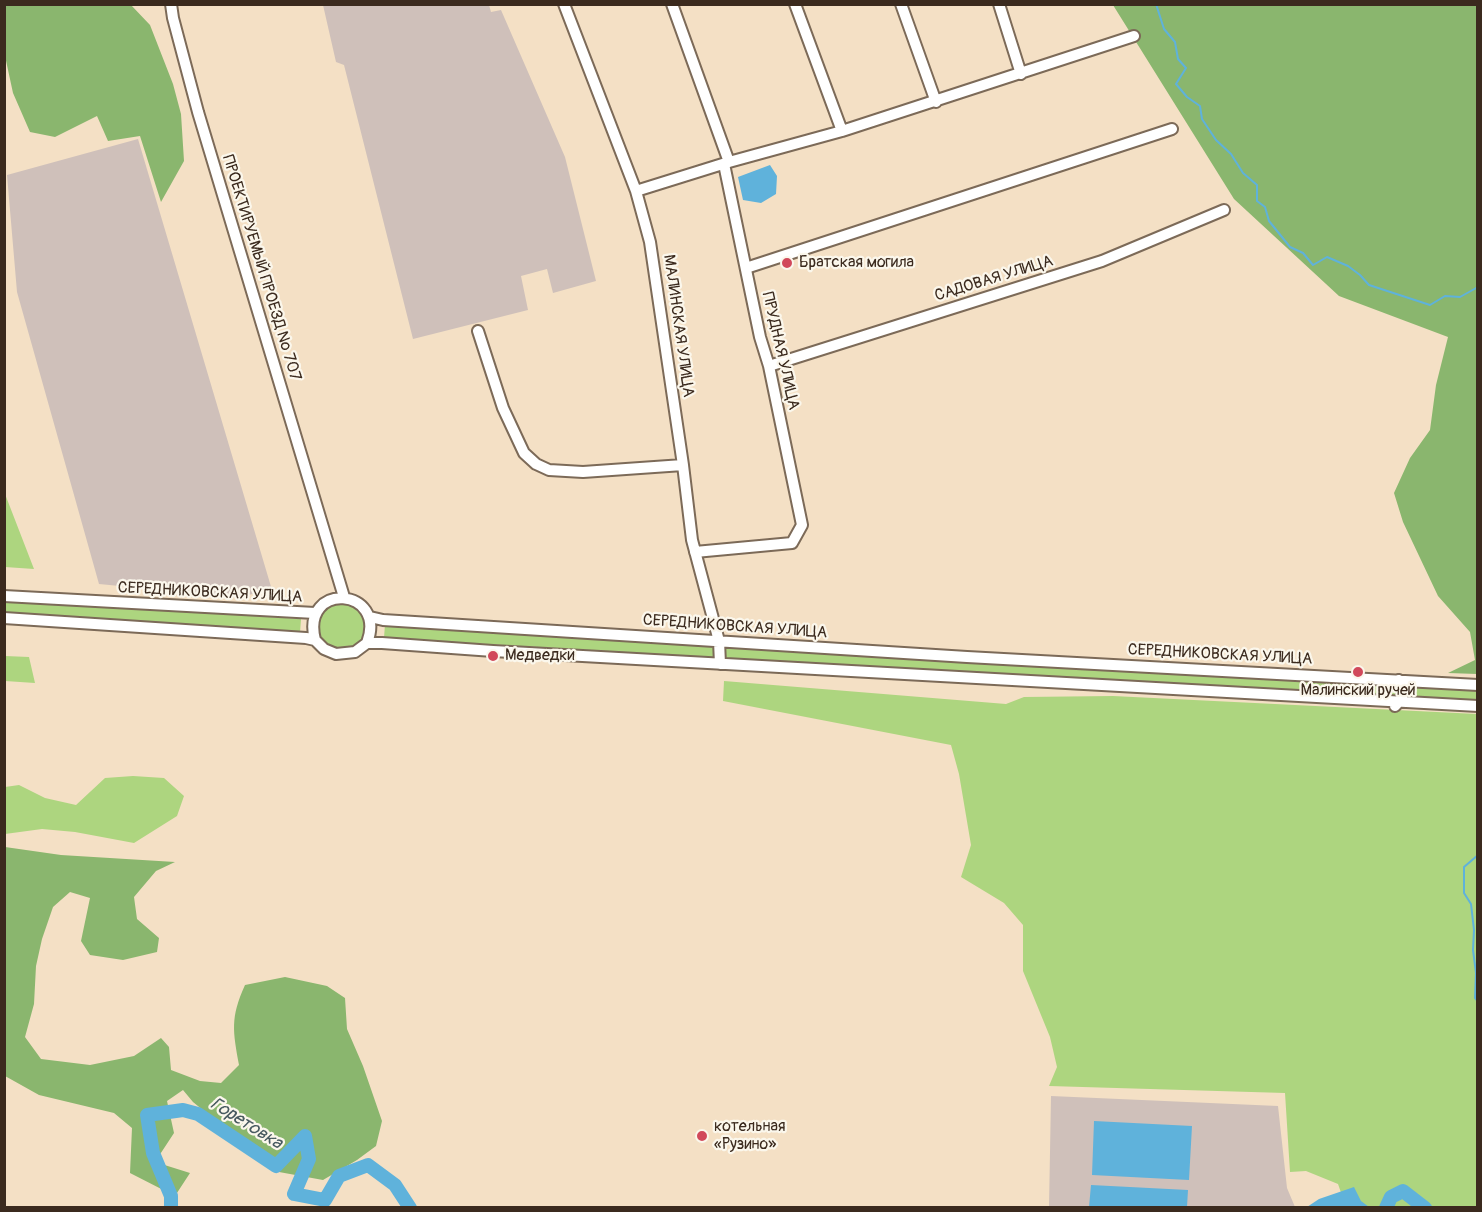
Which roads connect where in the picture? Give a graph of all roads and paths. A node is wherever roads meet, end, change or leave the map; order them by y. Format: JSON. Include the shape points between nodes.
{"nodes":[{"id":1,"x":171,"y":4,"type":"edge"},
{"id":2,"x":564,"y":4,"type":"edge"},
{"id":3,"x":672,"y":4,"type":"edge"},
{"id":4,"x":795,"y":4,"type":"edge"},
{"id":5,"x":901,"y":4,"type":"edge"},
{"id":6,"x":999,"y":4,"type":"edge"},
{"id":7,"x":1134,"y":36,"type":"dead end"},
{"id":8,"x":1021,"y":74,"type":"junction"},
{"id":9,"x":936,"y":102,"type":"junction"},
{"id":10,"x":1172,"y":129,"type":"dead end"},
{"id":11,"x":842,"y":131,"type":"junction"},
{"id":12,"x":727,"y":163,"type":"junction"},
{"id":13,"x":636,"y":191,"type":"junction"},
{"id":14,"x":1224,"y":210,"type":"dead end"},
{"id":15,"x":746,"y":268,"type":"junction"},
{"id":16,"x":478,"y":331,"type":"dead end"},
{"id":17,"x":769,"y":366,"type":"junction"},
{"id":18,"x":684,"y":465,"type":"junction"},
{"id":19,"x":694,"y":552,"type":"junction"},
{"id":20,"x":4,"y":596,"type":"edge"},
{"id":21,"x":344,"y":597,"type":"junction"},
{"id":22,"x":315,"y":614,"type":"junction"},
{"id":23,"x":370,"y":617,"type":"junction"},
{"id":24,"x":4,"y":618,"type":"edge"},
{"id":25,"x":315,"y":640,"type":"junction"},
{"id":26,"x":719,"y":641,"type":"junction"},
{"id":27,"x":367,"y":643,"type":"junction"},
{"id":28,"x":720,"y":664,"type":"junction"},
{"id":29,"x":1399,"y":680,"type":"junction"},
{"id":30,"x":1478,"y":685,"type":"edge"},
{"id":31,"x":1399,"y":702,"type":"junction"},
{"id":32,"x":1478,"y":706,"type":"edge"}],
"edges":[{"from":1,"to":21,"type":"street","name":"ПРОЕКТИРУЕМЫЙ ПРОЕЗД № 707","via":[[198,112]]},
{"from":2,"to":13,"type":"street","name":"МАЛИНСКАЯ УЛИЦА"},
{"from":3,"to":12,"type":"street","name":"ПРУДНАЯ УЛИЦА"},
{"from":4,"to":11,"type":"street"},
{"from":5,"to":9,"type":"street"},
{"from":6,"to":8,"type":"street"},
{"from":7,"to":8,"type":"street"},
{"from":8,"to":9,"type":"street"},
{"from":9,"to":11,"type":"street"},
{"from":10,"to":15,"type":"street"},
{"from":11,"to":12,"type":"street"},
{"from":12,"to":13,"type":"street"},
{"from":12,"to":15,"type":"street","name":"ПРУДНАЯ УЛИЦА"},
{"from":13,"to":18,"type":"street","name":"МАЛИНСКАЯ УЛИЦА","via":[[650,242]]},
{"from":14,"to":17,"type":"street","name":"САДОВАЯ УЛИЦА","via":[[1102,261]]},
{"from":15,"to":17,"type":"street","name":"ПРУДНАЯ УЛИЦА"},
{"from":16,"to":18,"type":"street","via":[[503,408],[524,453],[536,464],[549,470],[583,472]]},
{"from":17,"to":19,"type":"street","name":"ПРУДНАЯ УЛИЦА","via":[[802,525],[792,543]]},
{"from":18,"to":19,"type":"street","name":"МАЛИНСКАЯ УЛИЦА"},
{"from":19,"to":26,"type":"street","name":"МАЛИНСКАЯ УЛИЦА"},
{"from":20,"to":22,"type":"street","name":"СЕРЕДНИКОВСКАЯ УЛИЦА"},
{"from":21,"to":22,"type":"street","name":"СЕРЕДНИКОВСКАЯ УЛИЦА","via":[[325,602]]},
{"from":21,"to":23,"type":"street","via":[[358,602]]},
{"from":22,"to":25,"type":"street"},
{"from":23,"to":26,"type":"street","name":"СЕРЕДНИКОВСКАЯ УЛИЦА"},
{"from":23,"to":27,"type":"street"},
{"from":24,"to":25,"type":"street"},
{"from":25,"to":27,"type":"street","via":[[336,654],[355,652]]},
{"from":26,"to":28,"type":"street","name":"МАЛИНСКАЯ УЛИЦА"},
{"from":26,"to":29,"type":"street","name":"СЕРЕДНИКОВСКАЯ УЛИЦА"},
{"from":27,"to":28,"type":"street"},
{"from":28,"to":31,"type":"street"},
{"from":29,"to":30,"type":"street","name":"СЕРЕДНИКОВСКАЯ УЛИЦА"},
{"from":29,"to":31,"type":"street","via":[[1403,690]]},
{"from":31,"to":32,"type":"street"}]}
